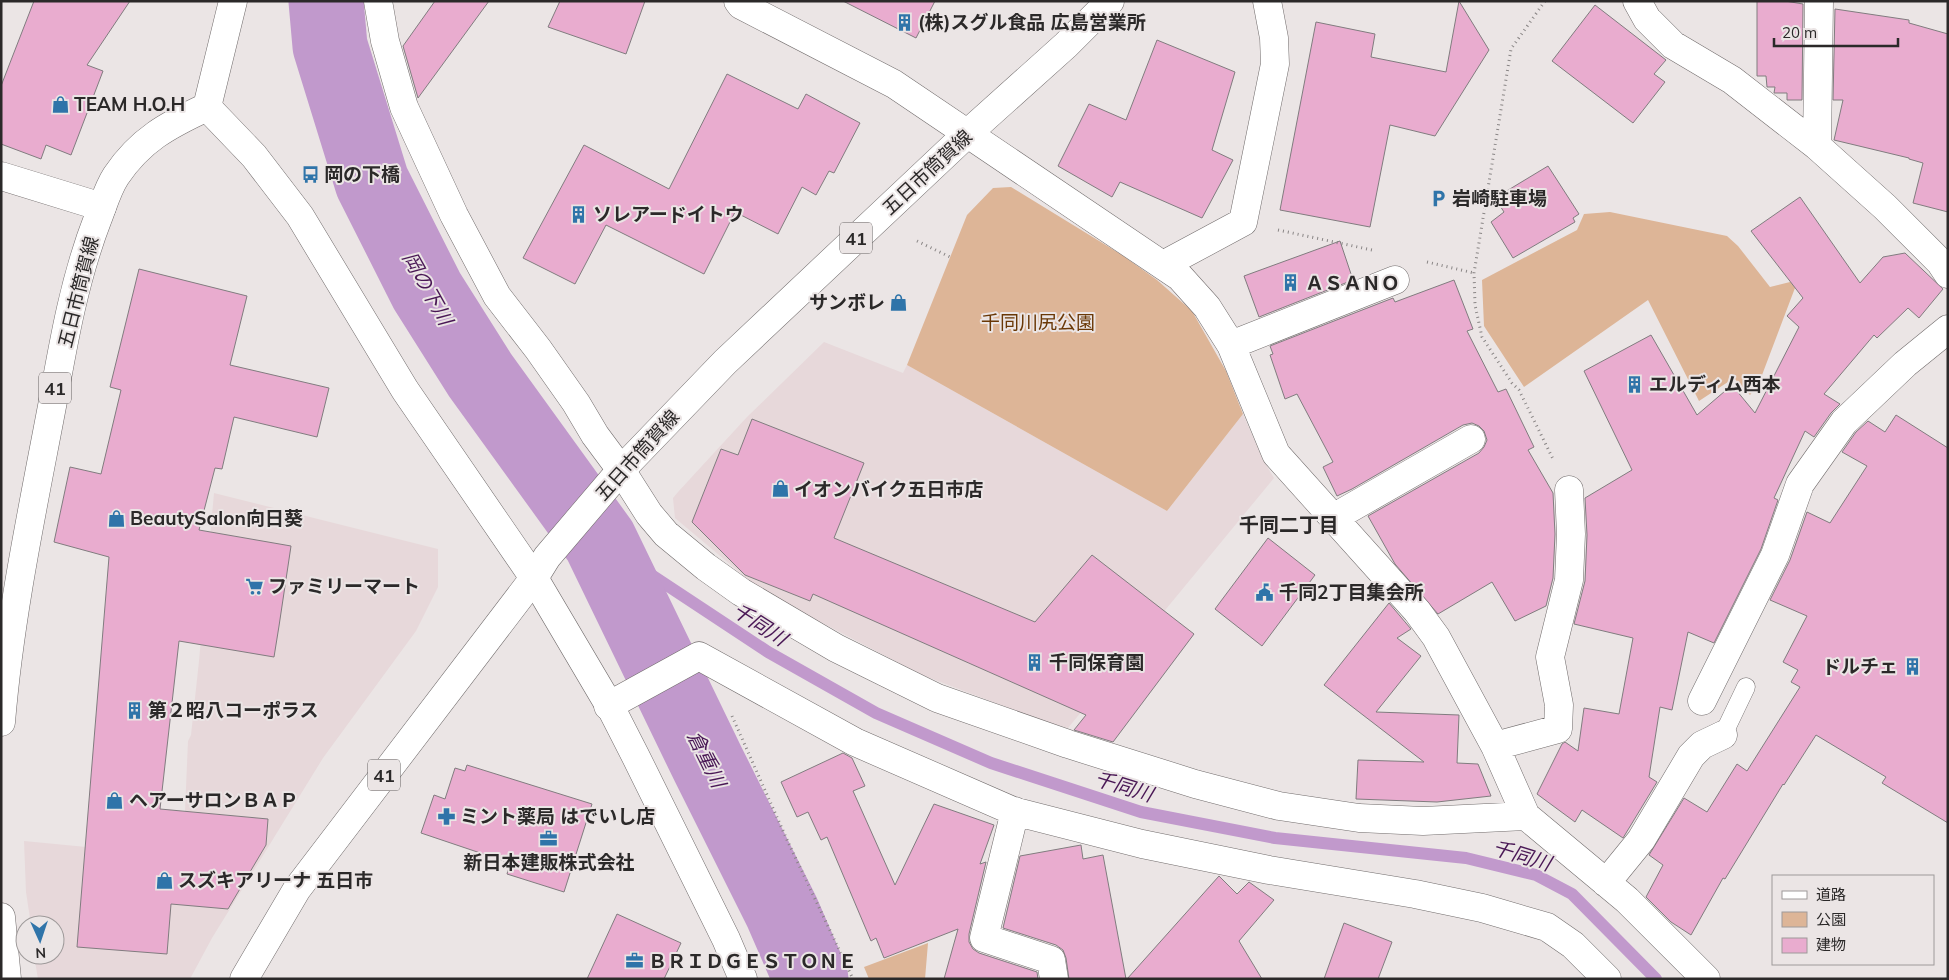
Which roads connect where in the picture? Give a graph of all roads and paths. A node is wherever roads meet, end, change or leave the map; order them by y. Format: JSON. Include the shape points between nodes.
{"nodes":[{"id":1,"x":233,"y":1,"type":"edge"},
{"id":2,"x":378,"y":1,"type":"edge"},
{"id":3,"x":1110,"y":1,"type":"edge"},
{"id":4,"x":1266,"y":1,"type":"edge"},
{"id":5,"x":1545,"y":1,"type":"edge"},
{"id":6,"x":1637,"y":1,"type":"edge"},
{"id":7,"x":1819,"y":1,"type":"edge"},
{"id":8,"x":740,"y":2,"type":"edge"},
{"id":9,"x":207,"y":107,"type":"junction"},
{"id":10,"x":968,"y":133,"type":"junction"},
{"id":11,"x":1817,"y":146,"type":"junction"},
{"id":12,"x":1,"y":176,"type":"edge"},
{"id":13,"x":102,"y":207,"type":"junction"},
{"id":14,"x":1243,"y":222,"type":"junction"},
{"id":15,"x":917,"y":241,"type":"dead end"},
{"id":16,"x":1376,"y":251,"type":"dead end"},
{"id":17,"x":950,"y":257,"type":"dead end"},
{"id":18,"x":1424,"y":262,"type":"dead end"},
{"id":19,"x":1164,"y":266,"type":"junction"},
{"id":20,"x":1474,"y":273,"type":"junction"},
{"id":21,"x":1948,"y":274,"type":"edge"},
{"id":22,"x":1395,"y":280,"type":"dead end"},
{"id":23,"x":1948,"y":329,"type":"edge"},
{"id":24,"x":1230,"y":345,"type":"junction"},
{"id":25,"x":1471,"y":439,"type":"dead end"},
{"id":26,"x":615,"y":477,"type":"junction"},
{"id":27,"x":1569,"y":490,"type":"joint"},
{"id":28,"x":1333,"y":518,"type":"junction"},
{"id":29,"x":541,"y":568,"type":"junction"},
{"id":30,"x":1746,"y":687,"type":"dead end"},
{"id":31,"x":618,"y":700,"type":"junction"},
{"id":32,"x":1702,"y":701,"type":"dead end"},
{"id":33,"x":731,"y":713,"type":"dead end"},
{"id":34,"x":1,"y":722,"type":"edge"},
{"id":35,"x":1723,"y":735,"type":"joint"},
{"id":36,"x":1495,"y":746,"type":"junction"},
{"id":37,"x":1015,"y":811,"type":"junction"},
{"id":38,"x":1526,"y":816,"type":"junction"},
{"id":39,"x":1606,"y":883,"type":"junction"},
{"id":40,"x":1,"y":917,"type":"edge"},
{"id":41,"x":7,"y":979,"type":"edge"},
{"id":42,"x":244,"y":979,"type":"edge"},
{"id":43,"x":743,"y":979,"type":"edge"},
{"id":44,"x":853,"y":979,"type":"edge"},
{"id":45,"x":1054,"y":979,"type":"edge"},
{"id":46,"x":1607,"y":979,"type":"edge"},
{"id":47,"x":1706,"y":979,"type":"edge"}],
"edges":[{"from":1,"to":9,"type":"street"},
{"from":2,"to":26,"type":"street","via":[[385,41],[404,107],[454,215],[497,296],[576,403]]},
{"from":3,"to":10,"type":"street","name":"五日市筒賀線","number":"41"},
{"from":4,"to":14,"type":"street","via":[[1274,38],[1275,64]]},
{"from":5,"to":20,"type":"path","via":[[1511,49]]},
{"from":6,"to":11,"type":"street","via":[[1648,19],[1673,45],[1732,80]]},
{"from":7,"to":11,"type":"street"},
{"from":8,"to":10,"type":"street","via":[[894,84]]},
{"from":9,"to":13,"type":"street","name":"五日市筒賀線","number":"41","via":[[175,121],[135,150],[114,178]]},
{"from":9,"to":29,"type":"street","via":[[254,156],[300,216],[405,390]]},
{"from":10,"to":19,"type":"street"},
{"from":10,"to":26,"type":"street","name":"五日市筒賀線","number":"41","via":[[725,362]]},
{"from":11,"to":21,"type":"street","via":[[1885,207]]},
{"from":12,"to":13,"type":"street"},
{"from":13,"to":34,"type":"street","name":"五日市筒賀線","number":"41","via":[[77,281],[61,356],[13,624]]},
{"from":14,"to":16,"type":"path"},
{"from":14,"to":19,"type":"street"},
{"from":15,"to":17,"type":"path"},
{"from":18,"to":20,"type":"path"},
{"from":19,"to":24,"type":"street","via":[[1180,277],[1207,307]]},
{"from":20,"to":27,"type":"path","via":[[1475,305],[1482,337],[1519,390]]},
{"from":22,"to":24,"type":"street"},
{"from":23,"to":32,"type":"street","via":[[1905,364],[1844,422],[1800,484],[1775,555]]},
{"from":24,"to":28,"type":"street","via":[[1276,454]]},
{"from":25,"to":28,"type":"street"},
{"from":26,"to":29,"type":"street","name":"五日市筒賀線","number":"41"},
{"from":26,"to":38,"type":"street","via":[[666,534],[742,592],[836,648],[937,698],[1068,744],[1279,806],[1359,818],[1423,821]]},
{"from":27,"to":36,"type":"street","via":[[1569,580],[1550,657],[1559,705],[1558,729]]},
{"from":28,"to":36,"type":"street","via":[[1417,611],[1436,637]]},
{"from":29,"to":31,"type":"street"},
{"from":29,"to":42,"type":"street","name":"五日市筒賀線","number":"41","via":[[297,889]]},
{"from":30,"to":35,"type":"lane"},
{"from":31,"to":37,"type":"street","via":[[699,656],[855,742]]},
{"from":31,"to":43,"type":"street","via":[[636,757]]},
{"from":33,"to":44,"type":"path"},
{"from":35,"to":39,"type":"street","via":[[1691,756],[1641,840]]},
{"from":36,"to":38,"type":"street"},
{"from":37,"to":45,"type":"street","via":[[984,938],[1051,960]]},
{"from":37,"to":46,"type":"street","via":[[1142,844],[1482,908],[1548,927],[1573,945]]},
{"from":38,"to":39,"type":"street"},
{"from":39,"to":47,"type":"street"},
{"from":40,"to":41,"type":"street"}]}
